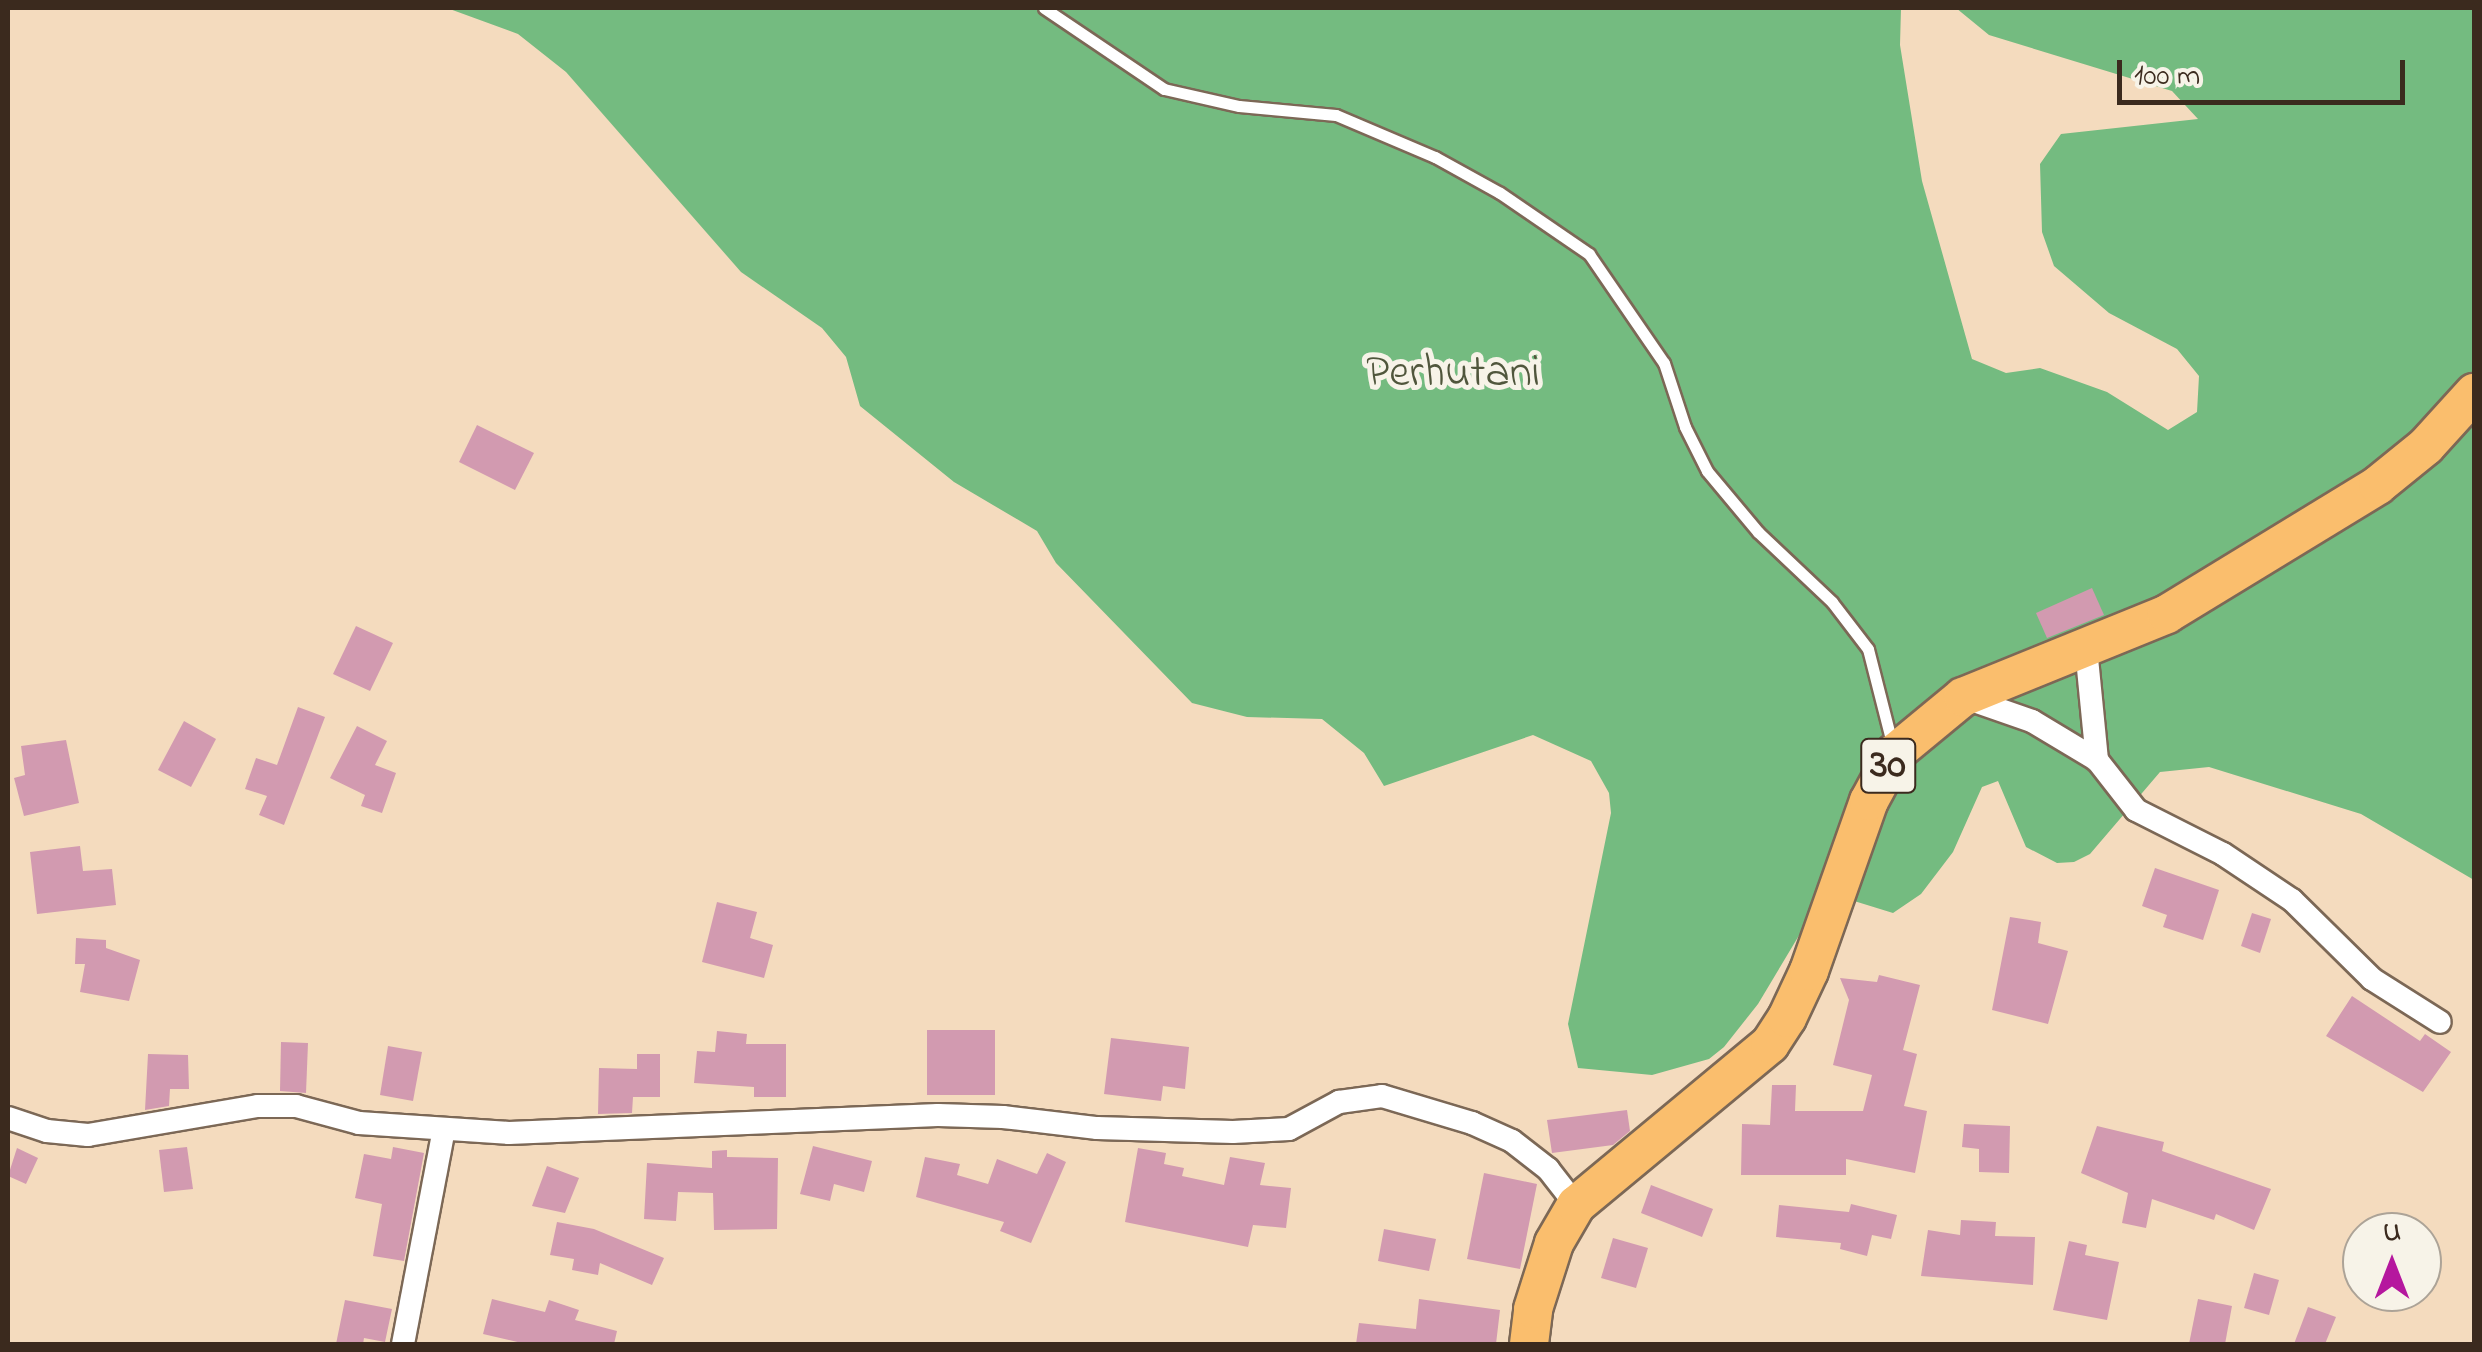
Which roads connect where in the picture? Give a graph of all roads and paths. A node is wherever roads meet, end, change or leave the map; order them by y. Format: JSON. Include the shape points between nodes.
{"nodes":[{"id":1,"x":1044,"y":8,"type":"edge"},
{"id":2,"x":2474,"y":393,"type":"edge"},
{"id":3,"x":2086,"y":648,"type":"junction"},
{"id":4,"x":1963,"y":698,"type":"junction"},
{"id":5,"x":1895,"y":753,"type":"junction"},
{"id":6,"x":2096,"y":760,"type":"junction"},
{"id":7,"x":2440,"y":1022,"type":"dead end"},
{"id":8,"x":8,"y":1118,"type":"edge"},
{"id":9,"x":444,"y":1130,"type":"junction"},
{"id":10,"x":1576,"y":1205,"type":"junction"},
{"id":11,"x":402,"y":1344,"type":"edge"},
{"id":12,"x":1529,"y":1344,"type":"edge"}],
"edges":[{"from":1,"to":5,"type":"lane","via":[[1164,89],[1239,106],[1336,115],[1452,166],[1589,254],[1664,362],[1707,471],[1868,649]]},
{"from":2,"to":3,"type":"highway","number":"30","via":[[2378,486],[2167,614]]},
{"from":3,"to":4,"type":"highway","number":"30"},
{"from":3,"to":6,"type":"street"},
{"from":4,"to":5,"type":"highway","number":"30"},
{"from":4,"to":6,"type":"street","via":[[2032,722]]},
{"from":5,"to":10,"type":"highway","number":"30","via":[[1868,800],[1809,971],[1770,1044]]},
{"from":6,"to":7,"type":"street","via":[[2136,810],[2223,854],[2292,900],[2372,980]]},
{"from":8,"to":9,"type":"street","via":[[88,1135],[206,1112],[296,1106],[359,1123]]},
{"from":9,"to":10,"type":"street","via":[[674,1129],[938,1115],[1232,1132],[1289,1129],[1339,1102],[1382,1096],[1512,1141],[1548,1168]]},
{"from":9,"to":11,"type":"street"},
{"from":10,"to":12,"type":"highway","number":"30","via":[[1532,1308]]}]}
